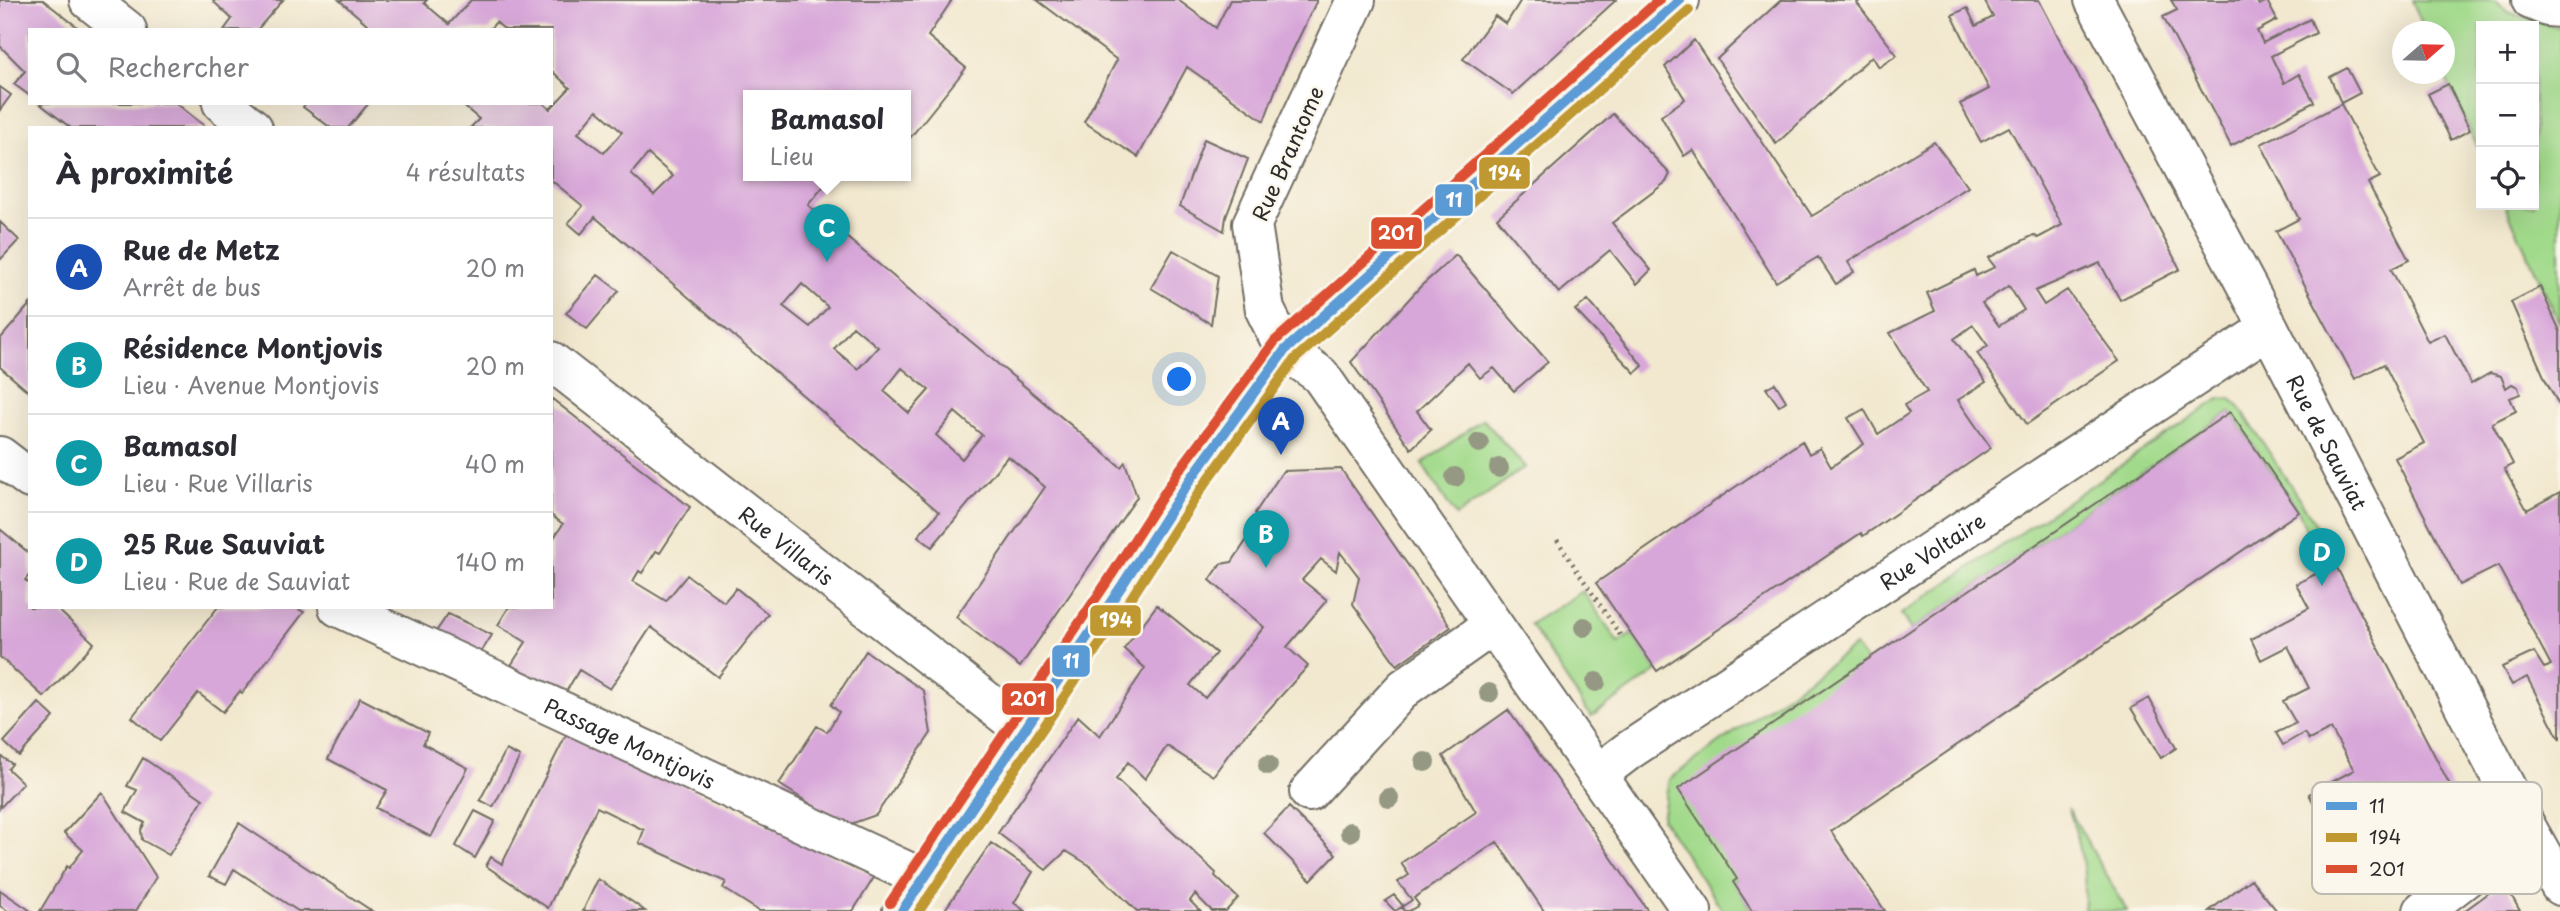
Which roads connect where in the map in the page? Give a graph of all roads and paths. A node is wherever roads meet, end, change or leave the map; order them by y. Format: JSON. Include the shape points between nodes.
{"nodes":[{"id":1,"x":89,"y":0,"type":"edge"},
{"id":2,"x":1356,"y":0,"type":"edge"},
{"id":3,"x":1681,"y":0,"type":"edge"},
{"id":4,"x":2094,"y":0,"type":"edge"},
{"id":5,"x":2531,"y":0,"type":"edge"},
{"id":6,"x":2560,"y":8,"type":"edge"},
{"id":7,"x":124,"y":28,"type":"edge"},
{"id":8,"x":224,"y":105,"type":"edge"},
{"id":9,"x":251,"y":126,"type":"edge"},
{"id":10,"x":2269,"y":328,"type":"junction"},
{"id":11,"x":1285,"y":350,"type":"junction"},
{"id":12,"x":553,"y":362,"type":"edge"},
{"id":13,"x":0,"y":456,"type":"edge"},
{"id":14,"x":28,"y":477,"type":"edge"},
{"id":15,"x":1557,"y":540,"type":"dead end"},
{"id":16,"x":342,"y":609,"type":"edge"},
{"id":17,"x":1493,"y":625,"type":"junction"},
{"id":18,"x":1620,"y":635,"type":"dead end"},
{"id":19,"x":1024,"y":730,"type":"junction"},
{"id":20,"x":1598,"y":774,"type":"junction"},
{"id":21,"x":2503,"y":782,"type":"edge"},
{"id":22,"x":1309,"y":792,"type":"dead end"},
{"id":23,"x":2542,"y":854,"type":"edge"},
{"id":24,"x":923,"y":878,"type":"junction"},
{"id":25,"x":2560,"y":886,"type":"edge"},
{"id":26,"x":2445,"y":894,"type":"edge"},
{"id":27,"x":902,"y":911,"type":"edge"},
{"id":28,"x":1692,"y":911,"type":"edge"},
{"id":29,"x":2423,"y":911,"type":"edge"}],
"edges":[{"from":1,"to":7,"type":"street"},
{"from":2,"to":11,"type":"street","name":"Rue Brantome","via":[[1252,224],[1265,310]]},
{"from":3,"to":11,"type":"street"},
{"from":4,"to":10,"type":"street","name":"Rue de Sauviat"},
{"from":5,"to":6,"type":"street"},
{"from":8,"to":9,"type":"street"},
{"from":10,"to":20,"type":"street","name":"Rue Voltaire"},
{"from":10,"to":21,"type":"street","name":"Rue de Sauviat"},
{"from":11,"to":17,"type":"street","via":[[1320,375]]},
{"from":11,"to":19,"type":"street","via":[[1189,480]]},
{"from":12,"to":19,"type":"street","name":"Rue Villaris"},
{"from":13,"to":14,"type":"street"},
{"from":15,"to":18,"type":"path"},
{"from":16,"to":24,"type":"street","name":"Passage Montjovis"},
{"from":17,"to":20,"type":"street"},
{"from":17,"to":22,"type":"street","via":[[1404,688]]},
{"from":19,"to":24,"type":"street"},
{"from":20,"to":28,"type":"street"},
{"from":23,"to":25,"type":"street","name":"Rue de Sauviat"},
{"from":24,"to":27,"type":"street"},
{"from":26,"to":29,"type":"street"}]}
